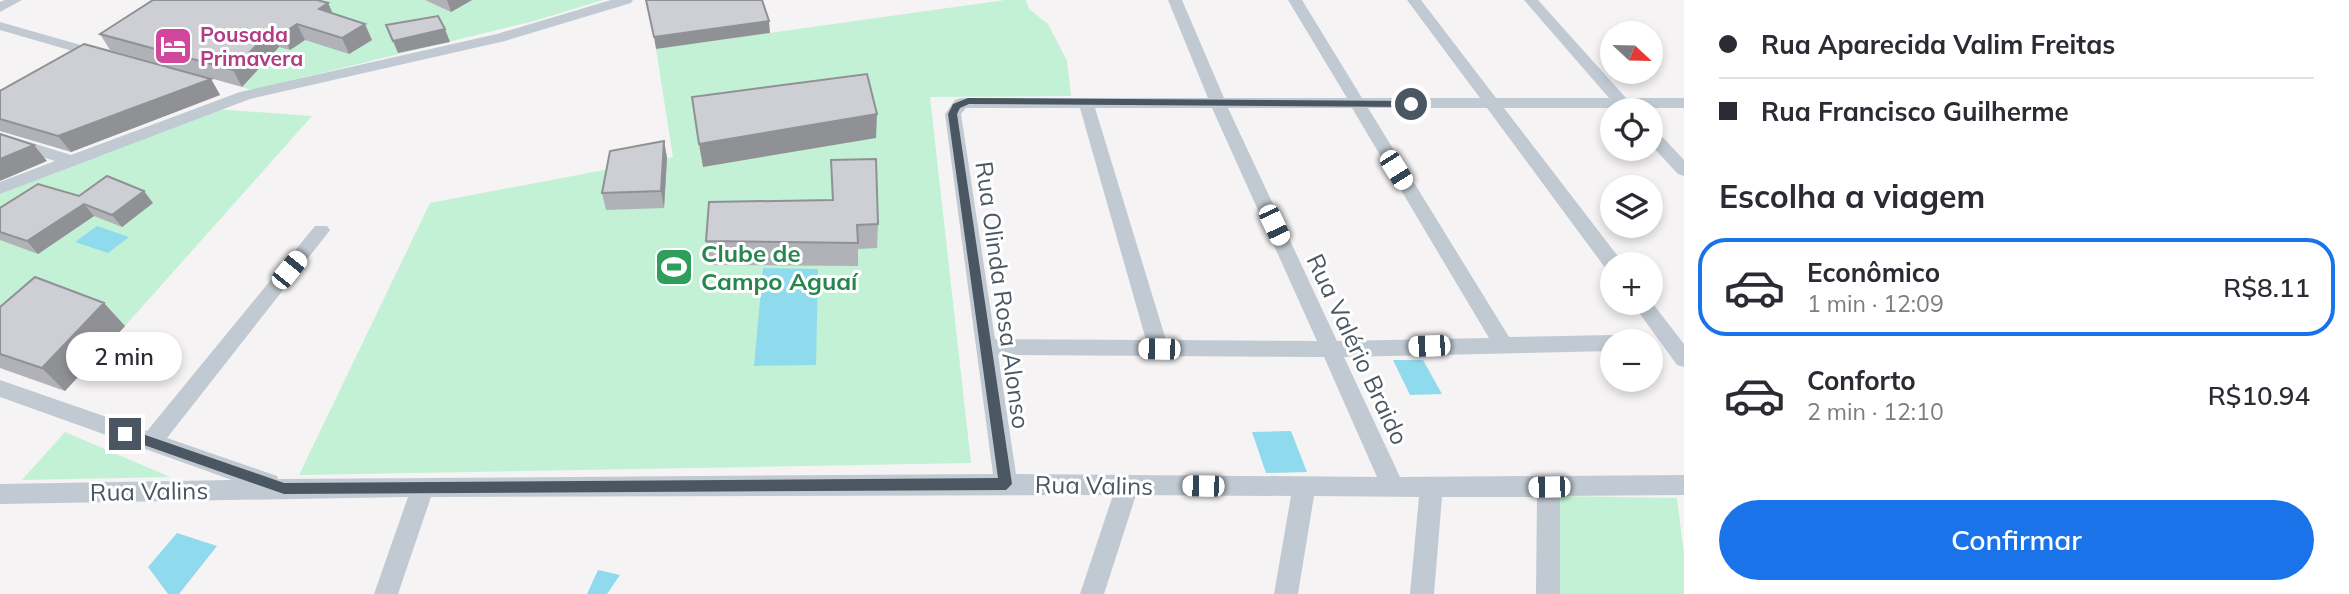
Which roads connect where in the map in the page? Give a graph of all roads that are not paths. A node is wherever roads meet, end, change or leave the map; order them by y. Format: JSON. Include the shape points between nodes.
{"nodes":[{"id":1,"x":15,"y":0,"type":"edge"},
{"id":2,"x":626,"y":0,"type":"edge"},
{"id":3,"x":1175,"y":0,"type":"edge"},
{"id":4,"x":1295,"y":0,"type":"edge"},
{"id":5,"x":1414,"y":0,"type":"edge"},
{"id":6,"x":1531,"y":0,"type":"edge"},
{"id":7,"x":0,"y":8,"type":"edge"},
{"id":8,"x":0,"y":26,"type":"edge"},
{"id":9,"x":500,"y":38,"type":"joint"},
{"id":10,"x":112,"y":39,"type":"edge"},
{"id":11,"x":91,"y":52,"type":"junction"},
{"id":12,"x":116,"y":59,"type":"edge"},
{"id":13,"x":68,"y":66,"type":"edge"},
{"id":14,"x":219,"y":88,"type":"dead end"},
{"id":15,"x":245,"y":95,"type":"junction"},
{"id":16,"x":1617,"y":98,"type":"edge"},
{"id":17,"x":1217,"y":101,"type":"junction"},
{"id":18,"x":1086,"y":103,"type":"junction"},
{"id":19,"x":1684,"y":103,"type":"edge"},
{"id":20,"x":1356,"y":104,"type":"junction"},
{"id":21,"x":1493,"y":104,"type":"junction"},
{"id":22,"x":1663,"y":104,"type":"edge"},
{"id":23,"x":1600,"y":106,"type":"edge"},
{"id":24,"x":0,"y":138,"type":"edge"},
{"id":25,"x":1663,"y":148,"type":"edge"},
{"id":26,"x":69,"y":160,"type":"junction"},
{"id":27,"x":1684,"y":170,"type":"edge"},
{"id":28,"x":0,"y":188,"type":"edge"},
{"id":29,"x":321,"y":230,"type":"dead end"},
{"id":30,"x":1604,"y":252,"type":"edge"},
{"id":31,"x":1653,"y":315,"type":"edge"},
{"id":32,"x":1678,"y":342,"type":"edge"},
{"id":33,"x":1600,"y":343,"type":"edge"},
{"id":34,"x":1503,"y":344,"type":"junction"},
{"id":35,"x":985,"y":347,"type":"junction"},
{"id":36,"x":1159,"y":349,"type":"junction"},
{"id":37,"x":1331,"y":349,"type":"junction"},
{"id":38,"x":1684,"y":359,"type":"edge"},
{"id":39,"x":0,"y":388,"type":"edge"},
{"id":40,"x":150,"y":443,"type":"junction"},
{"id":41,"x":1006,"y":484,"type":"junction"},
{"id":42,"x":1128,"y":485,"type":"junction"},
{"id":43,"x":1684,"y":485,"type":"edge"},
{"id":44,"x":423,"y":487,"type":"junction"},
{"id":45,"x":1304,"y":487,"type":"junction"},
{"id":46,"x":1549,"y":487,"type":"junction"},
{"id":47,"x":284,"y":488,"type":"junction"},
{"id":48,"x":1394,"y":488,"type":"junction"},
{"id":49,"x":1431,"y":489,"type":"junction"},
{"id":50,"x":0,"y":494,"type":"edge"},
{"id":51,"x":386,"y":594,"type":"edge"},
{"id":52,"x":1092,"y":594,"type":"edge"},
{"id":53,"x":1286,"y":594,"type":"edge"},
{"id":54,"x":1422,"y":594,"type":"edge"},
{"id":55,"x":1548,"y":594,"type":"edge"}],
"edges":[{"from":1,"to":7,"type":"street"},
{"from":2,"to":9,"type":"street"},
{"from":3,"to":17,"type":"street","name":"Rua Valério Braido"},
{"from":4,"to":20,"type":"street"},
{"from":5,"to":21,"type":"street"},
{"from":6,"to":16,"type":"street"},
{"from":8,"to":11,"type":"street"},
{"from":9,"to":15,"type":"street"},
{"from":10,"to":11,"type":"street"},
{"from":11,"to":12,"type":"street"},
{"from":11,"to":13,"type":"street"},
{"from":14,"to":15,"type":"street"},
{"from":15,"to":26,"type":"street"},
{"from":17,"to":18,"type":"street"},
{"from":17,"to":20,"type":"street"},
{"from":17,"to":37,"type":"street","name":"Rua Valério Braido"},
{"from":18,"to":35,"type":"street","name":"Rua Olinda Rosa Alonso","via":[[968,101],[956,106],[953,114]]},
{"from":18,"to":36,"type":"street"},
{"from":19,"to":22,"type":"street"},
{"from":20,"to":21,"type":"street"},
{"from":20,"to":34,"type":"street"},
{"from":21,"to":23,"type":"street"},
{"from":21,"to":30,"type":"street"},
{"from":24,"to":26,"type":"street"},
{"from":25,"to":27,"type":"street"},
{"from":26,"to":28,"type":"street"},
{"from":29,"to":40,"type":"street"},
{"from":31,"to":32,"type":"street"},
{"from":32,"to":38,"type":"street"},
{"from":33,"to":34,"type":"street"},
{"from":34,"to":37,"type":"street"},
{"from":35,"to":36,"type":"street"},
{"from":35,"to":41,"type":"street","name":"Rua Olinda Rosa Alonso"},
{"from":36,"to":37,"type":"street"},
{"from":37,"to":48,"type":"street","name":"Rua Valério Braido"},
{"from":39,"to":40,"type":"street"},
{"from":40,"to":47,"type":"street"},
{"from":41,"to":42,"type":"street","name":"Rua Valins"},
{"from":41,"to":44,"type":"street","name":"Rua Valins"},
{"from":42,"to":45,"type":"street","name":"Rua Valins"},
{"from":42,"to":52,"type":"street"},
{"from":43,"to":46,"type":"street","name":"Rua Valins"},
{"from":44,"to":47,"type":"street","name":"Rua Valins"},
{"from":44,"to":51,"type":"street"},
{"from":45,"to":48,"type":"street","name":"Rua Valins"},
{"from":45,"to":53,"type":"street"},
{"from":46,"to":49,"type":"street","name":"Rua Valins"},
{"from":46,"to":55,"type":"street"},
{"from":47,"to":50,"type":"street","name":"Rua Valins"},
{"from":48,"to":49,"type":"street","name":"Rua Valins"},
{"from":49,"to":54,"type":"street"}]}
